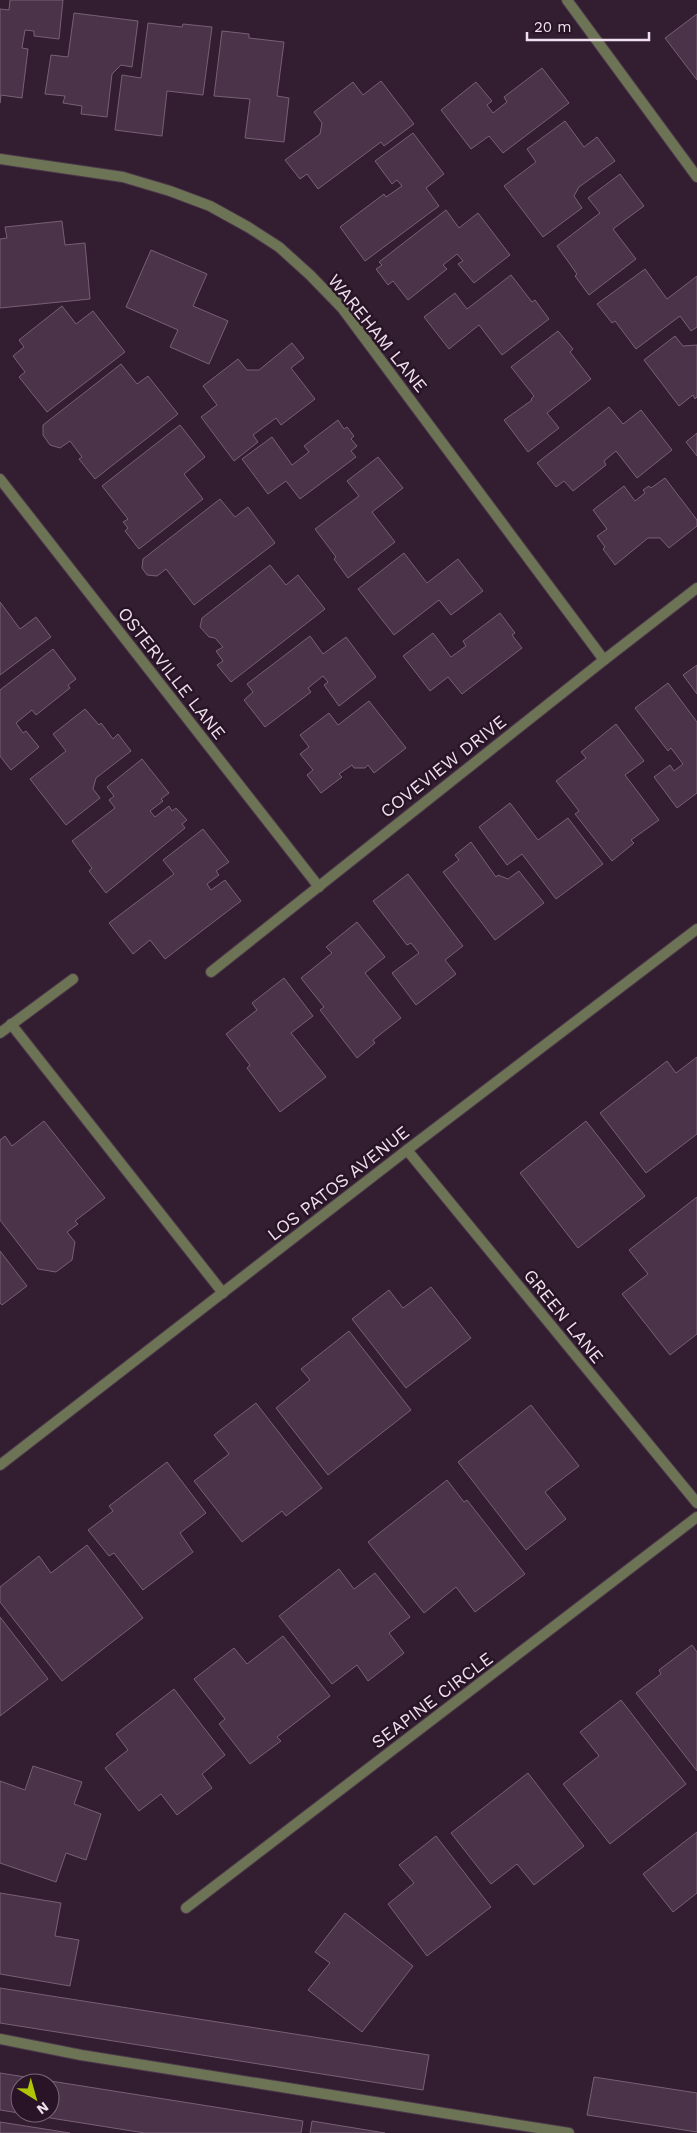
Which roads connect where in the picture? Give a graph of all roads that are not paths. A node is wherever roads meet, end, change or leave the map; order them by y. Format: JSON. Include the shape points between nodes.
{"nodes":[{"id":1,"x":567,"y":0,"type":"edge"},
{"id":2,"x":0,"y":159,"type":"edge"},
{"id":3,"x":696,"y":173,"type":"edge"},
{"id":4,"x":0,"y":479,"type":"edge"},
{"id":5,"x":697,"y":588,"type":"edge"},
{"id":6,"x":604,"y":660,"type":"junction"},
{"id":7,"x":318,"y":887,"type":"junction"},
{"id":8,"x":697,"y":929,"type":"edge"},
{"id":9,"x":211,"y":972,"type":"dead end"},
{"id":10,"x":73,"y":979,"type":"dead end"},
{"id":11,"x":11,"y":1024,"type":"junction"},
{"id":12,"x":0,"y":1033,"type":"edge"},
{"id":13,"x":407,"y":1150,"type":"junction"},
{"id":14,"x":223,"y":1292,"type":"junction"},
{"id":15,"x":0,"y":1465,"type":"edge"},
{"id":16,"x":697,"y":1503,"type":"edge"},
{"id":17,"x":697,"y":1517,"type":"edge"},
{"id":18,"x":186,"y":1908,"type":"dead end"},
{"id":19,"x":0,"y":2039,"type":"edge"},
{"id":20,"x":569,"y":2133,"type":"edge"}],
"edges":[{"from":1,"to":3,"type":"street"},
{"from":2,"to":6,"type":"street","name":"WAREHAM LANE","via":[[123,177],[170,191],[210,206],[279,247],[342,308]]},
{"from":4,"to":7,"type":"street","name":"OSTERVILLE LANE"},
{"from":5,"to":6,"type":"street","name":"COVEVIEW DRIVE"},
{"from":6,"to":7,"type":"street","name":"COVEVIEW DRIVE"},
{"from":7,"to":9,"type":"street","name":"COVEVIEW DRIVE"},
{"from":8,"to":13,"type":"street","name":"LOS PATOS AVENUE"},
{"from":10,"to":11,"type":"street"},
{"from":11,"to":12,"type":"street"},
{"from":11,"to":14,"type":"street"},
{"from":13,"to":14,"type":"street","name":"LOS PATOS AVENUE"},
{"from":13,"to":16,"type":"street","name":"GREEN LANE"},
{"from":14,"to":15,"type":"street","name":"LOS PATOS AVENUE"},
{"from":17,"to":18,"type":"street","name":"SEAPINE CIRCLE"},
{"from":19,"to":20,"type":"street","via":[[81,2056]]}]}
